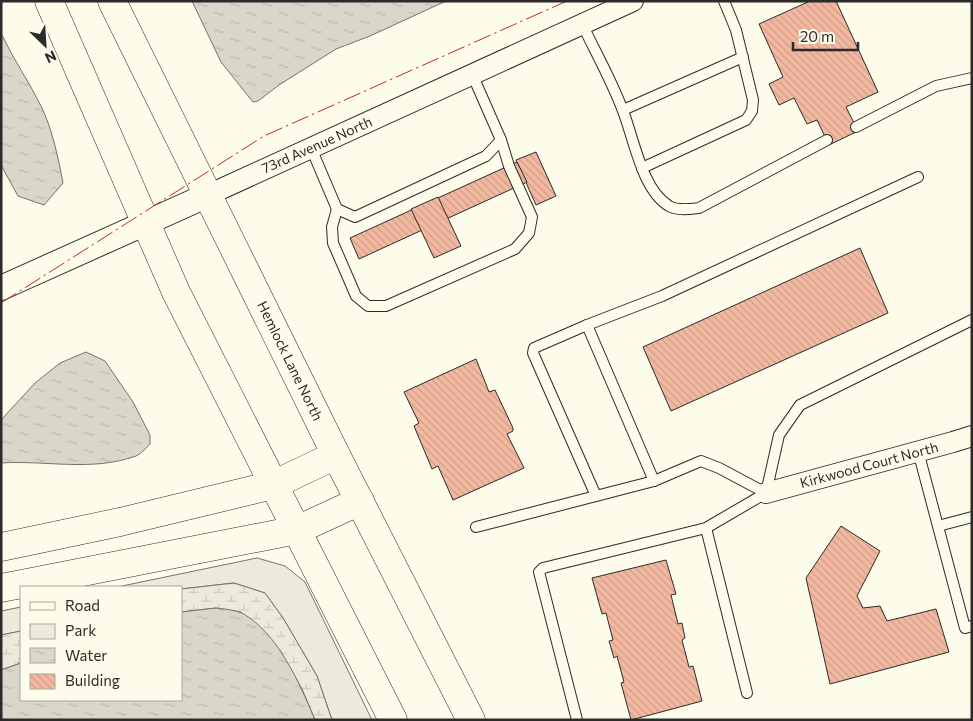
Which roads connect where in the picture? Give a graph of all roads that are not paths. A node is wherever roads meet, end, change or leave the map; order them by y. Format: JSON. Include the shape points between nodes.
{"nodes":[{"id":1,"x":49,"y":1,"type":"edge"},
{"id":2,"x":112,"y":1,"type":"edge"},
{"id":3,"x":633,"y":1,"type":"edge"},
{"id":4,"x":724,"y":1,"type":"edge"},
{"id":5,"x":582,"y":24,"type":"junction"},
{"id":6,"x":743,"y":57,"type":"junction"},
{"id":7,"x":472,"y":74,"type":"junction"},
{"id":8,"x":972,"y":78,"type":"edge"},
{"id":9,"x":623,"y":110,"type":"junction"},
{"id":10,"x":856,"y":127,"type":"dead end"},
{"id":11,"x":501,"y":140,"type":"junction"},
{"id":12,"x":826,"y":140,"type":"dead end"},
{"id":13,"x":312,"y":148,"type":"junction"},
{"id":14,"x":642,"y":168,"type":"junction"},
{"id":15,"x":918,"y":176,"type":"dead end"},
{"id":16,"x":208,"y":195,"type":"junction"},
{"id":17,"x":337,"y":209,"type":"junction"},
{"id":18,"x":145,"y":222,"type":"junction"},
{"id":19,"x":1,"y":288,"type":"edge"},
{"id":20,"x":972,"y":320,"type":"edge"},
{"id":21,"x":587,"y":326,"type":"junction"},
{"id":22,"x":972,"y":436,"type":"edge"},
{"id":23,"x":918,"y":451,"type":"junction"},
{"id":24,"x":336,"y":456,"type":"junction"},
{"id":25,"x":654,"y":480,"type":"junction"},
{"id":26,"x":273,"y":485,"type":"junction"},
{"id":27,"x":766,"y":493,"type":"junction"},
{"id":28,"x":596,"y":496,"type":"junction"},
{"id":29,"x":360,"y":501,"type":"junction"},
{"id":30,"x":972,"y":517,"type":"edge"},
{"id":31,"x":938,"y":526,"type":"junction"},
{"id":32,"x":476,"y":527,"type":"dead end"},
{"id":33,"x":1,"y":528,"type":"edge"},
{"id":34,"x":706,"y":528,"type":"junction"},
{"id":35,"x":297,"y":530,"type":"junction"},
{"id":36,"x":54,"y":536,"type":"junction"},
{"id":37,"x":1,"y":547,"type":"edge"},
{"id":38,"x":1,"y":588,"type":"edge"},
{"id":39,"x":972,"y":626,"type":"edge"},
{"id":40,"x":747,"y":694,"type":"dead end"},
{"id":41,"x":393,"y":720,"type":"edge"},
{"id":42,"x":470,"y":720,"type":"edge"},
{"id":43,"x":577,"y":720,"type":"edge"}],
"edges":[{"from":1,"to":18,"type":"main road"},
{"from":2,"to":16,"type":"main road","name":"Hemlock Lane North"},
{"from":3,"to":5,"type":"street","name":"73rd Avenue North"},
{"from":4,"to":6,"type":"lane"},
{"from":5,"to":7,"type":"street","name":"73rd Avenue North"},
{"from":5,"to":9,"type":"lane"},
{"from":6,"to":9,"type":"lane"},
{"from":6,"to":14,"type":"lane","via":[[753,100],[752,111],[746,120]]},
{"from":7,"to":11,"type":"lane"},
{"from":7,"to":13,"type":"street","name":"73rd Avenue North"},
{"from":8,"to":10,"type":"lane","via":[[936,86]]},
{"from":9,"to":14,"type":"lane"},
{"from":11,"to":17,"type":"lane","via":[[486,156],[355,217]]},
{"from":11,"to":17,"type":"lane","via":[[532,217],[529,233],[514,249],[386,306],[368,306],[356,296],[333,243],[332,227]]},
{"from":12,"to":14,"type":"lane","via":[[700,208],[670,207],[656,194]]},
{"from":13,"to":16,"type":"street","name":"73rd Avenue North"},
{"from":13,"to":17,"type":"lane"},
{"from":15,"to":21,"type":"lane","via":[[662,296]]},
{"from":16,"to":18,"type":"street","name":"73rd Avenue North"},
{"from":16,"to":24,"type":"main road","name":"Hemlock Lane North"},
{"from":18,"to":19,"type":"street","name":"73rd Avenue North"},
{"from":18,"to":26,"type":"main road"},
{"from":20,"to":27,"type":"lane","via":[[800,405],[779,436]]},
{"from":21,"to":25,"type":"lane"},
{"from":21,"to":28,"type":"lane","via":[[534,348],[533,353]]},
{"from":22,"to":23,"type":"street","name":"Kirkwood Court North"},
{"from":23,"to":27,"type":"street","name":"Kirkwood Court North"},
{"from":23,"to":31,"type":"lane"},
{"from":24,"to":26,"type":"main road"},
{"from":24,"to":29,"type":"main road","name":"Hemlock Lane North"},
{"from":25,"to":27,"type":"lane","via":[[701,461]]},
{"from":25,"to":28,"type":"lane"},
{"from":26,"to":35,"type":"main road"},
{"from":26,"to":36,"type":"main road"},
{"from":27,"to":34,"type":"lane"},
{"from":28,"to":32,"type":"lane"},
{"from":29,"to":35,"type":"main road"},
{"from":29,"to":42,"type":"main road","name":"Hemlock Lane North"},
{"from":30,"to":31,"type":"lane"},
{"from":31,"to":39,"type":"lane","via":[[965,628]]},
{"from":33,"to":36,"type":"main road","via":[[14,527]]},
{"from":34,"to":40,"type":"lane"},
{"from":34,"to":43,"type":"lane","via":[[543,568],[539,572]]},
{"from":35,"to":38,"type":"main road"},
{"from":35,"to":41,"type":"main road"},
{"from":36,"to":37,"type":"main road"}]}
